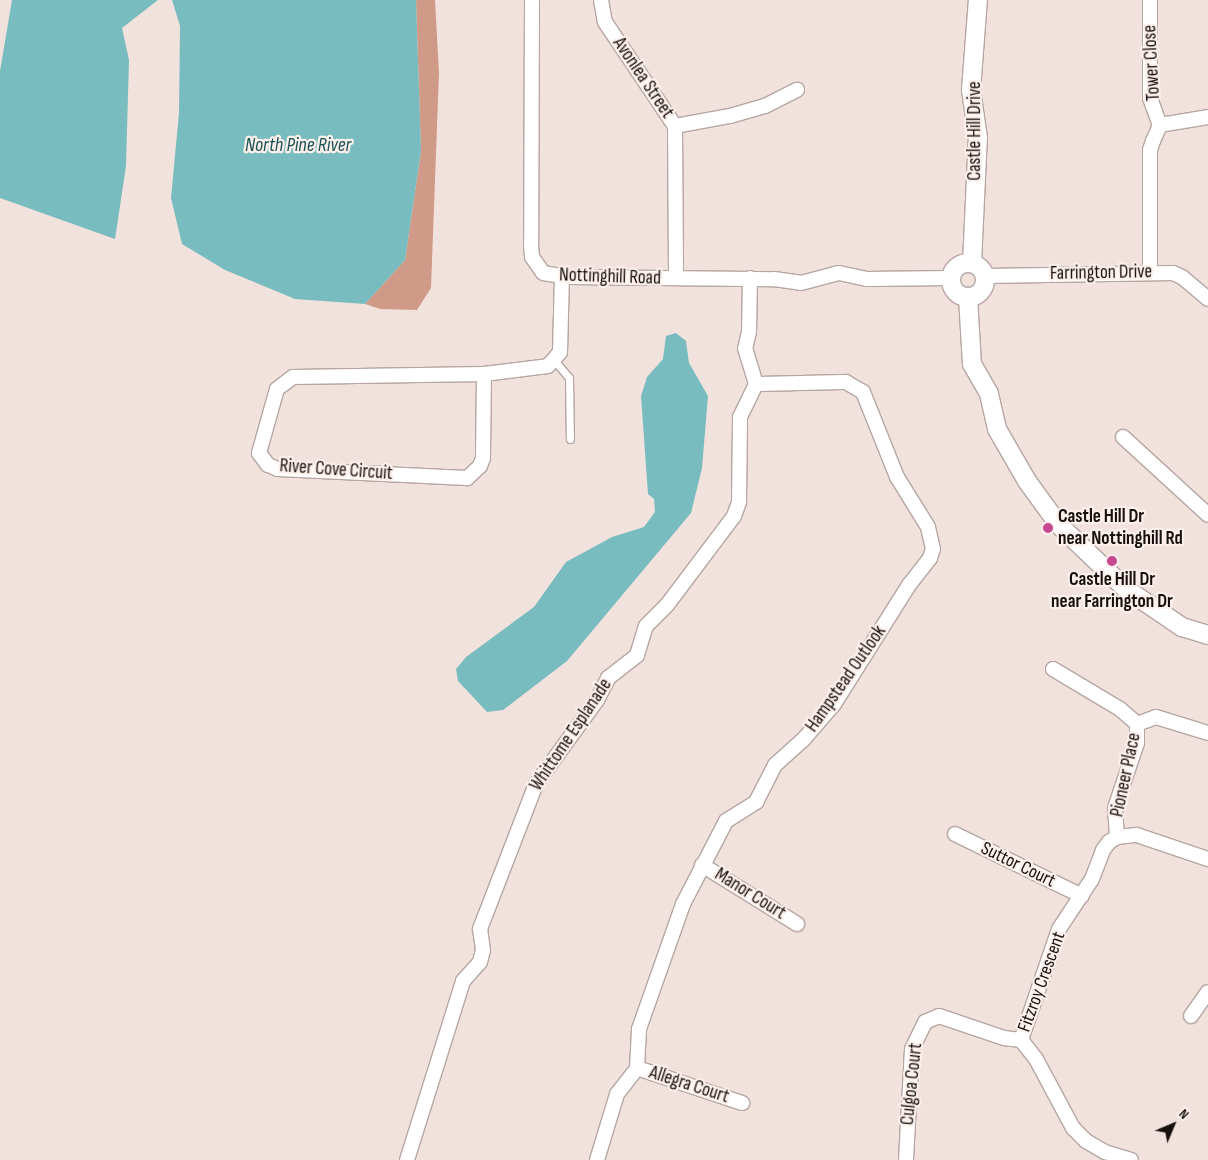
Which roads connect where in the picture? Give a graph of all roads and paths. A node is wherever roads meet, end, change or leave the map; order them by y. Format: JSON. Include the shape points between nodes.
{"nodes":[{"id":1,"x":532,"y":0,"type":"edge"},
{"id":2,"x":602,"y":0,"type":"edge"},
{"id":3,"x":978,"y":0,"type":"edge"},
{"id":4,"x":1150,"y":0,"type":"edge"},
{"id":5,"x":797,"y":90,"type":"dead end"},
{"id":6,"x":1208,"y":117,"type":"edge"},
{"id":7,"x":1160,"y":125,"type":"junction"},
{"id":8,"x":675,"y":126,"type":"junction"},
{"id":9,"x":972,"y":263,"type":"junction"},
{"id":10,"x":1150,"y":271,"type":"junction"},
{"id":11,"x":985,"y":276,"type":"junction"},
{"id":12,"x":562,"y":277,"type":"junction"},
{"id":13,"x":676,"y":278,"type":"junction"},
{"id":14,"x":750,"y":278,"type":"junction"},
{"id":15,"x":951,"y":278,"type":"junction"},
{"id":16,"x":968,"y":297,"type":"junction"},
{"id":17,"x":1208,"y":299,"type":"edge"},
{"id":18,"x":554,"y":360,"type":"junction"},
{"id":19,"x":484,"y":374,"type":"junction"},
{"id":20,"x":756,"y":384,"type":"junction"},
{"id":21,"x":1123,"y":437,"type":"dead end"},
{"id":22,"x":570,"y":439,"type":"dead end"},
{"id":23,"x":1208,"y":515,"type":"edge"},
{"id":24,"x":1208,"y":635,"type":"edge"},
{"id":25,"x":1053,"y":669,"type":"dead end"},
{"id":26,"x":1137,"y":724,"type":"junction"},
{"id":27,"x":1208,"y":733,"type":"edge"},
{"id":28,"x":955,"y":834,"type":"dead end"},
{"id":29,"x":1117,"y":837,"type":"junction"},
{"id":30,"x":1208,"y":859,"type":"edge"},
{"id":31,"x":702,"y":865,"type":"junction"},
{"id":32,"x":1082,"y":896,"type":"junction"},
{"id":33,"x":797,"y":924,"type":"dead end"},
{"id":34,"x":1208,"y":992,"type":"edge"},
{"id":35,"x":1190,"y":1016,"type":"dead end"},
{"id":36,"x":1021,"y":1040,"type":"junction"},
{"id":37,"x":637,"y":1068,"type":"junction"},
{"id":38,"x":742,"y":1102,"type":"dead end"},
{"id":39,"x":407,"y":1160,"type":"edge"},
{"id":40,"x":597,"y":1160,"type":"edge"},
{"id":41,"x":906,"y":1160,"type":"edge"},
{"id":42,"x":1131,"y":1160,"type":"edge"}],
"edges":[{"from":1,"to":12,"type":"street","name":"Nottinghill Road","via":[[532,257],[543,273]]},
{"from":2,"to":8,"type":"street","name":"Avonlea Street","via":[[605,22]]},
{"from":3,"to":9,"type":"street","name":"Castle Hill Drive","via":[[971,90],[978,138]]},
{"from":4,"to":7,"type":"street","name":"Tower Close","via":[[1150,98]]},
{"from":5,"to":8,"type":"street","via":[[765,106]]},
{"from":6,"to":7,"type":"street"},
{"from":7,"to":10,"type":"street","via":[[1150,150]]},
{"from":8,"to":13,"type":"street","name":"Avonlea Street"},
{"from":9,"to":11,"type":"street","via":[[981,268]]},
{"from":9,"to":15,"type":"street","via":[[956,267]]},
{"from":10,"to":11,"type":"street","name":"Farrington Drive"},
{"from":10,"to":17,"type":"street","name":"Farrington Drive","via":[[1182,276]]},
{"from":11,"to":16,"type":"street","via":[[982,291]]},
{"from":12,"to":13,"type":"street","name":"Nottinghill Road"},
{"from":12,"to":18,"type":"street","via":[[560,352]]},
{"from":13,"to":14,"type":"street","name":"Nottinghill Road"},
{"from":14,"to":15,"type":"street","name":"Nottinghill Road","via":[[801,283],[839,273],[867,279]]},
{"from":14,"to":20,"type":"street","via":[[750,332],[745,350]]},
{"from":15,"to":16,"type":"street","via":[[953,289]]},
{"from":16,"to":24,"type":"street","via":[[972,364],[989,394],[997,429],[1026,481],[1059,525],[1126,589],[1182,627]]},
{"from":18,"to":19,"type":"street","name":"River Cove Circuit","via":[[548,366]]},
{"from":18,"to":22,"type":"lane","via":[[569,378]]},
{"from":19,"to":19,"type":"street","name":"River Cove Circuit","via":[[293,376],[277,389],[259,453],[268,465],[278,469],[467,478],[480,466],[483,458]]},
{"from":20,"to":31,"type":"street","name":"Hampstead Outlook","via":[[846,382],[855,385],[868,400],[904,490],[928,527],[933,549],[834,704],[803,740],[775,765],[756,802],[726,821]]},
{"from":20,"to":39,"type":"street","name":"Whittome Esplanade","via":[[740,417],[739,502],[734,516],[667,605],[646,626],[637,655],[608,678],[597,700],[546,767],[523,812],[491,908],[480,929],[483,950],[480,962],[464,981]]},
{"from":21,"to":23,"type":"street"},
{"from":25,"to":26,"type":"street","name":"Pioneer Place","via":[[1120,709]]},
{"from":26,"to":27,"type":"street","via":[[1156,717]]},
{"from":26,"to":29,"type":"street","name":"Pioneer Place","via":[[1137,743],[1115,808]]},
{"from":28,"to":32,"type":"street","name":"Suttor Court"},
{"from":29,"to":30,"type":"street","via":[[1137,835]]},
{"from":29,"to":32,"type":"street","name":"Fitzroy Crescent","via":[[1103,850]]},
{"from":31,"to":33,"type":"street","name":"Manor Court"},
{"from":31,"to":37,"type":"street","name":"Hampstead Outlook","via":[[683,904],[639,1029]]},
{"from":32,"to":36,"type":"street","name":"Fitzroy Crescent","via":[[1059,928]]},
{"from":34,"to":35,"type":"street"},
{"from":36,"to":41,"type":"street","name":"Culgoa Court","via":[[1004,1038],[940,1016],[924,1022],[912,1049]]},
{"from":36,"to":42,"type":"street","name":"Fitzroy Crescent","via":[[1036,1059],[1073,1128],[1086,1141],[1105,1152]]},
{"from":37,"to":38,"type":"street","name":"Allegra Court"},
{"from":37,"to":40,"type":"street","via":[[617,1094]]}]}
